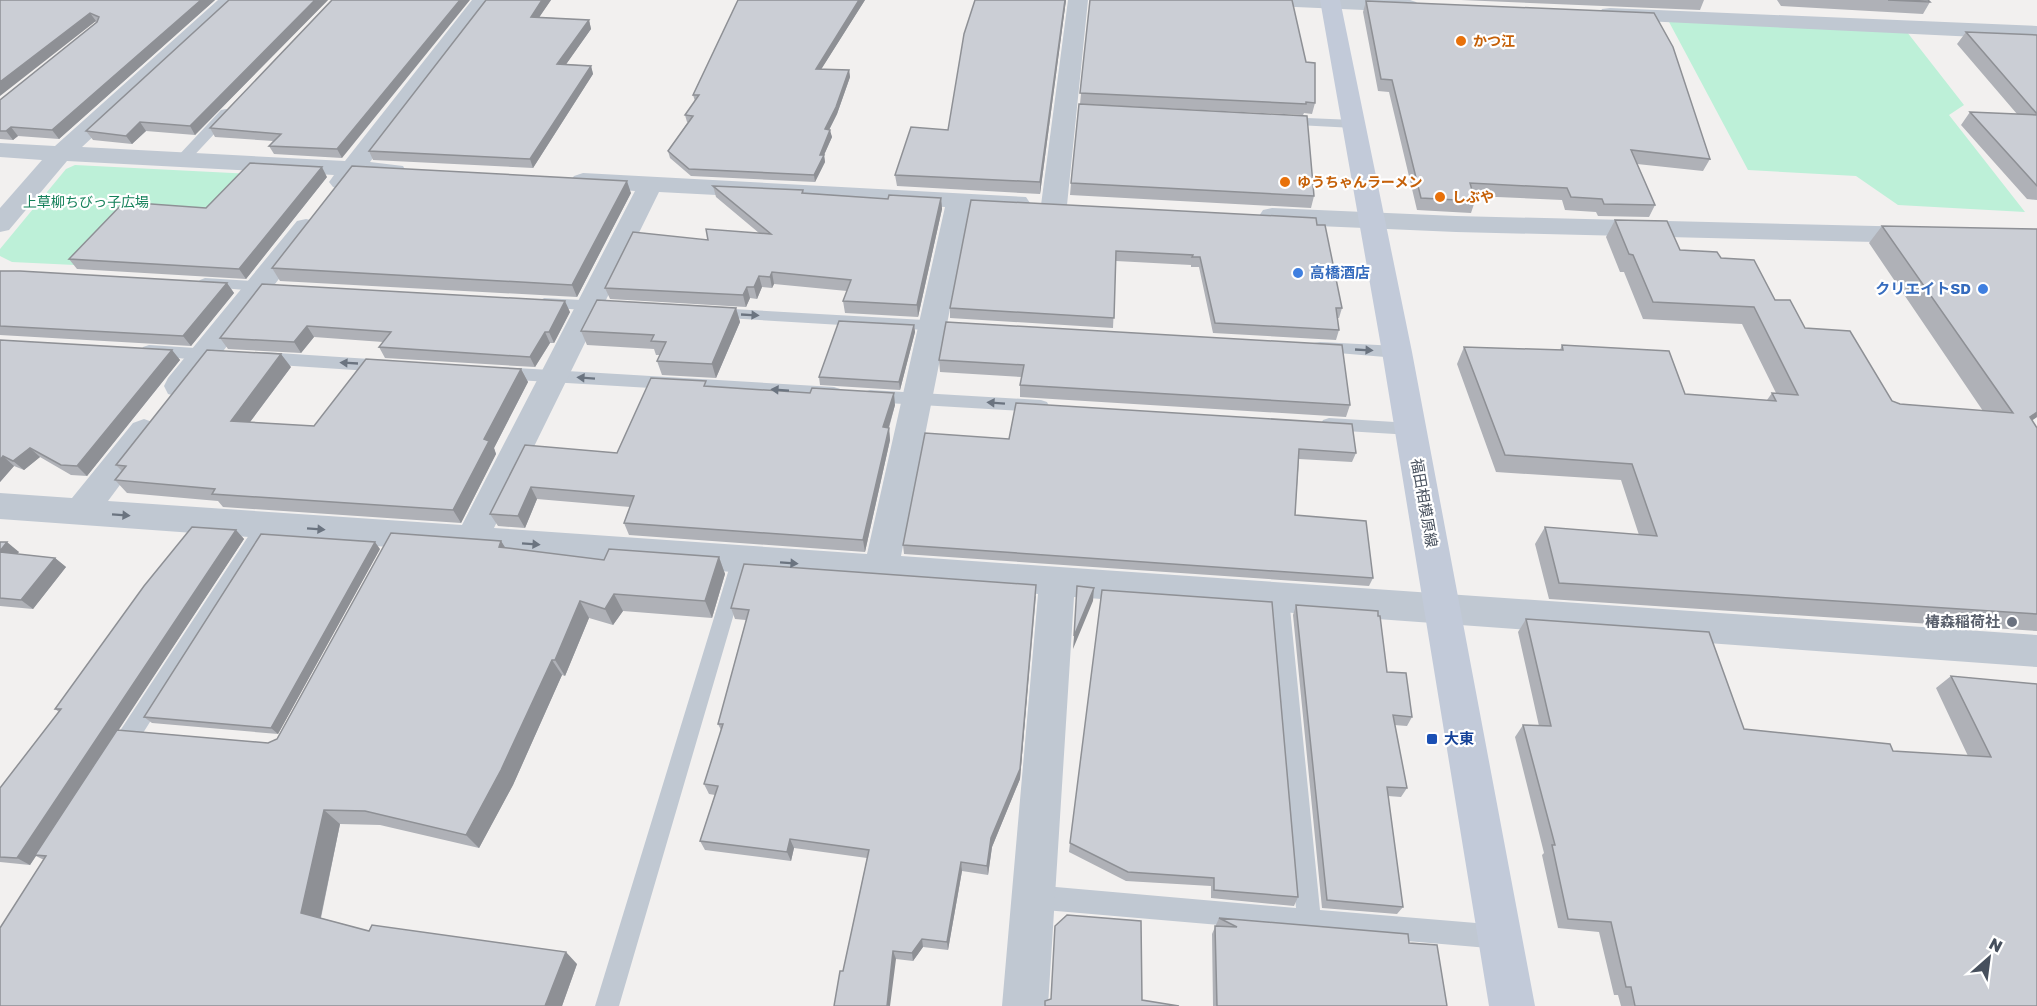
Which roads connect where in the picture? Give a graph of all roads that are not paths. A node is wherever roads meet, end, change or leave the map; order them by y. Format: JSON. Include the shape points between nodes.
{"nodes":[{"id":1,"x":230,"y":0,"type":"edge"},
{"id":2,"x":483,"y":0,"type":"edge"},
{"id":3,"x":1078,"y":0,"type":"edge"},
{"id":4,"x":1273,"y":0,"type":"edge"},
{"id":5,"x":1330,"y":1,"type":"edge"},
{"id":6,"x":1427,"y":6,"type":"edge"},
{"id":7,"x":1595,"y":14,"type":"edge"},
{"id":8,"x":2037,"y":33,"type":"edge"},
{"id":9,"x":235,"y":103,"type":"edge"},
{"id":10,"x":1268,"y":120,"type":"edge"},
{"id":11,"x":1354,"y":124,"type":"junction"},
{"id":12,"x":0,"y":150,"type":"edge"},
{"id":13,"x":61,"y":153,"type":"junction"},
{"id":14,"x":182,"y":160,"type":"junction"},
{"id":15,"x":351,"y":169,"type":"junction"},
{"id":16,"x":420,"y":172,"type":"edge"},
{"id":17,"x":558,"y":179,"type":"edge"},
{"id":18,"x":651,"y":184,"type":"junction"},
{"id":19,"x":958,"y":200,"type":"junction"},
{"id":20,"x":1250,"y":215,"type":"edge"},
{"id":21,"x":1372,"y":222,"type":"junction"},
{"id":22,"x":0,"y":225,"type":"edge"},
{"id":23,"x":1943,"y":235,"type":"edge"},
{"id":24,"x":187,"y":282,"type":"edge"},
{"id":25,"x":269,"y":287,"type":"junction"},
{"id":26,"x":530,"y":302,"type":"edge"},
{"id":27,"x":602,"y":306,"type":"junction"},
{"id":28,"x":696,"y":312,"type":"edge"},
{"id":29,"x":944,"y":326,"type":"junction"},
{"id":30,"x":1306,"y":347,"type":"edge"},
{"id":31,"x":136,"y":350,"type":"edge"},
{"id":32,"x":1397,"y":352,"type":"junction"},
{"id":33,"x":215,"y":355,"type":"junction"},
{"id":34,"x":250,"y":357,"type":"edge"},
{"id":35,"x":402,"y":367,"type":"edge"},
{"id":36,"x":484,"y":372,"type":"edge"},
{"id":37,"x":554,"y":376,"type":"junction"},
{"id":38,"x":917,"y":398,"type":"junction"},
{"id":39,"x":1060,"y":407,"type":"edge"},
{"id":40,"x":1312,"y":423,"type":"edge"},
{"id":41,"x":1411,"y":429,"type":"junction"},
{"id":42,"x":0,"y":506,"type":"edge"},
{"id":43,"x":80,"y":512,"type":"junction"},
{"id":44,"x":265,"y":525,"type":"junction"},
{"id":45,"x":471,"y":540,"type":"junction"},
{"id":46,"x":741,"y":559,"type":"junction"},
{"id":47,"x":881,"y":570,"type":"junction"},
{"id":48,"x":1057,"y":582,"type":"junction"},
{"id":49,"x":1279,"y":598,"type":"junction"},
{"id":50,"x":1443,"y":610,"type":"junction"},
{"id":51,"x":2037,"y":651,"type":"edge"},
{"id":52,"x":130,"y":733,"type":"junction"},
{"id":53,"x":154,"y":735,"type":"edge"},
{"id":54,"x":105,"y":772,"type":"edge"},
{"id":55,"x":1033,"y":897,"type":"junction"},
{"id":56,"x":1308,"y":920,"type":"junction"},
{"id":57,"x":1500,"y":937,"type":"junction"},
{"id":58,"x":607,"y":1006,"type":"edge"},
{"id":59,"x":1024,"y":1006,"type":"edge"},
{"id":60,"x":1512,"y":1006,"type":"edge"}],
"edges":[{"from":1,"to":13,"type":"street"},
{"from":2,"to":15,"type":"street"},
{"from":3,"to":19,"type":"street","via":[[1066,206]]},
{"from":4,"to":5,"type":"street"},
{"from":5,"to":6,"type":"street"},
{"from":5,"to":11,"type":"street","name":"福田相模原線"},
{"from":7,"to":8,"type":"street"},
{"from":9,"to":14,"type":"lane"},
{"from":10,"to":11,"type":"lane"},
{"from":11,"to":21,"type":"street","name":"福田相模原線"},
{"from":12,"to":13,"type":"street"},
{"from":13,"to":14,"type":"street"},
{"from":13,"to":22,"type":"street"},
{"from":14,"to":15,"type":"street"},
{"from":15,"to":16,"type":"street"},
{"from":15,"to":25,"type":"street"},
{"from":17,"to":18,"type":"street"},
{"from":18,"to":19,"type":"street"},
{"from":18,"to":27,"type":"street"},
{"from":19,"to":29,"type":"street"},
{"from":20,"to":21,"type":"street"},
{"from":21,"to":23,"type":"street"},
{"from":21,"to":32,"type":"street","name":"福田相模原線"},
{"from":24,"to":25,"type":"lane"},
{"from":25,"to":33,"type":"street"},
{"from":26,"to":27,"type":"lane"},
{"from":27,"to":37,"type":"street"},
{"from":28,"to":29,"type":"lane","one_way":true},
{"from":29,"to":38,"type":"street"},
{"from":30,"to":32,"type":"lane","one_way":true},
{"from":31,"to":33,"type":"lane"},
{"from":32,"to":41,"type":"street","name":"福田相模原線"},
{"from":33,"to":43,"type":"street"},
{"from":35,"to":34,"type":"lane","one_way":true},
{"from":36,"to":37,"type":"lane"},
{"from":38,"to":37,"type":"lane","one_way":true},
{"from":37,"to":45,"type":"street"},
{"from":39,"to":38,"type":"lane","one_way":true},
{"from":38,"to":47,"type":"street"},
{"from":40,"to":41,"type":"lane"},
{"from":41,"to":50,"type":"street","name":"福田相模原線"},
{"from":42,"to":43,"type":"street"},
{"from":43,"to":44,"type":"street","one_way":true},
{"from":44,"to":45,"type":"street","one_way":true,"via":[[394,545]]},
{"from":44,"to":52,"type":"lane"},
{"from":45,"to":46,"type":"street","one_way":true},
{"from":46,"to":47,"type":"street","one_way":true},
{"from":46,"to":58,"type":"lane"},
{"from":47,"to":48,"type":"street"},
{"from":48,"to":49,"type":"street"},
{"from":48,"to":55,"type":"street"},
{"from":49,"to":50,"type":"street"},
{"from":49,"to":56,"type":"lane"},
{"from":50,"to":51,"type":"street"},
{"from":50,"to":57,"type":"street","name":"福田相模原線"},
{"from":52,"to":53,"type":"lane"},
{"from":52,"to":54,"type":"lane"},
{"from":55,"to":56,"type":"lane"},
{"from":55,"to":59,"type":"street"},
{"from":56,"to":57,"type":"lane"},
{"from":57,"to":60,"type":"street","name":"福田相模原線"}]}
